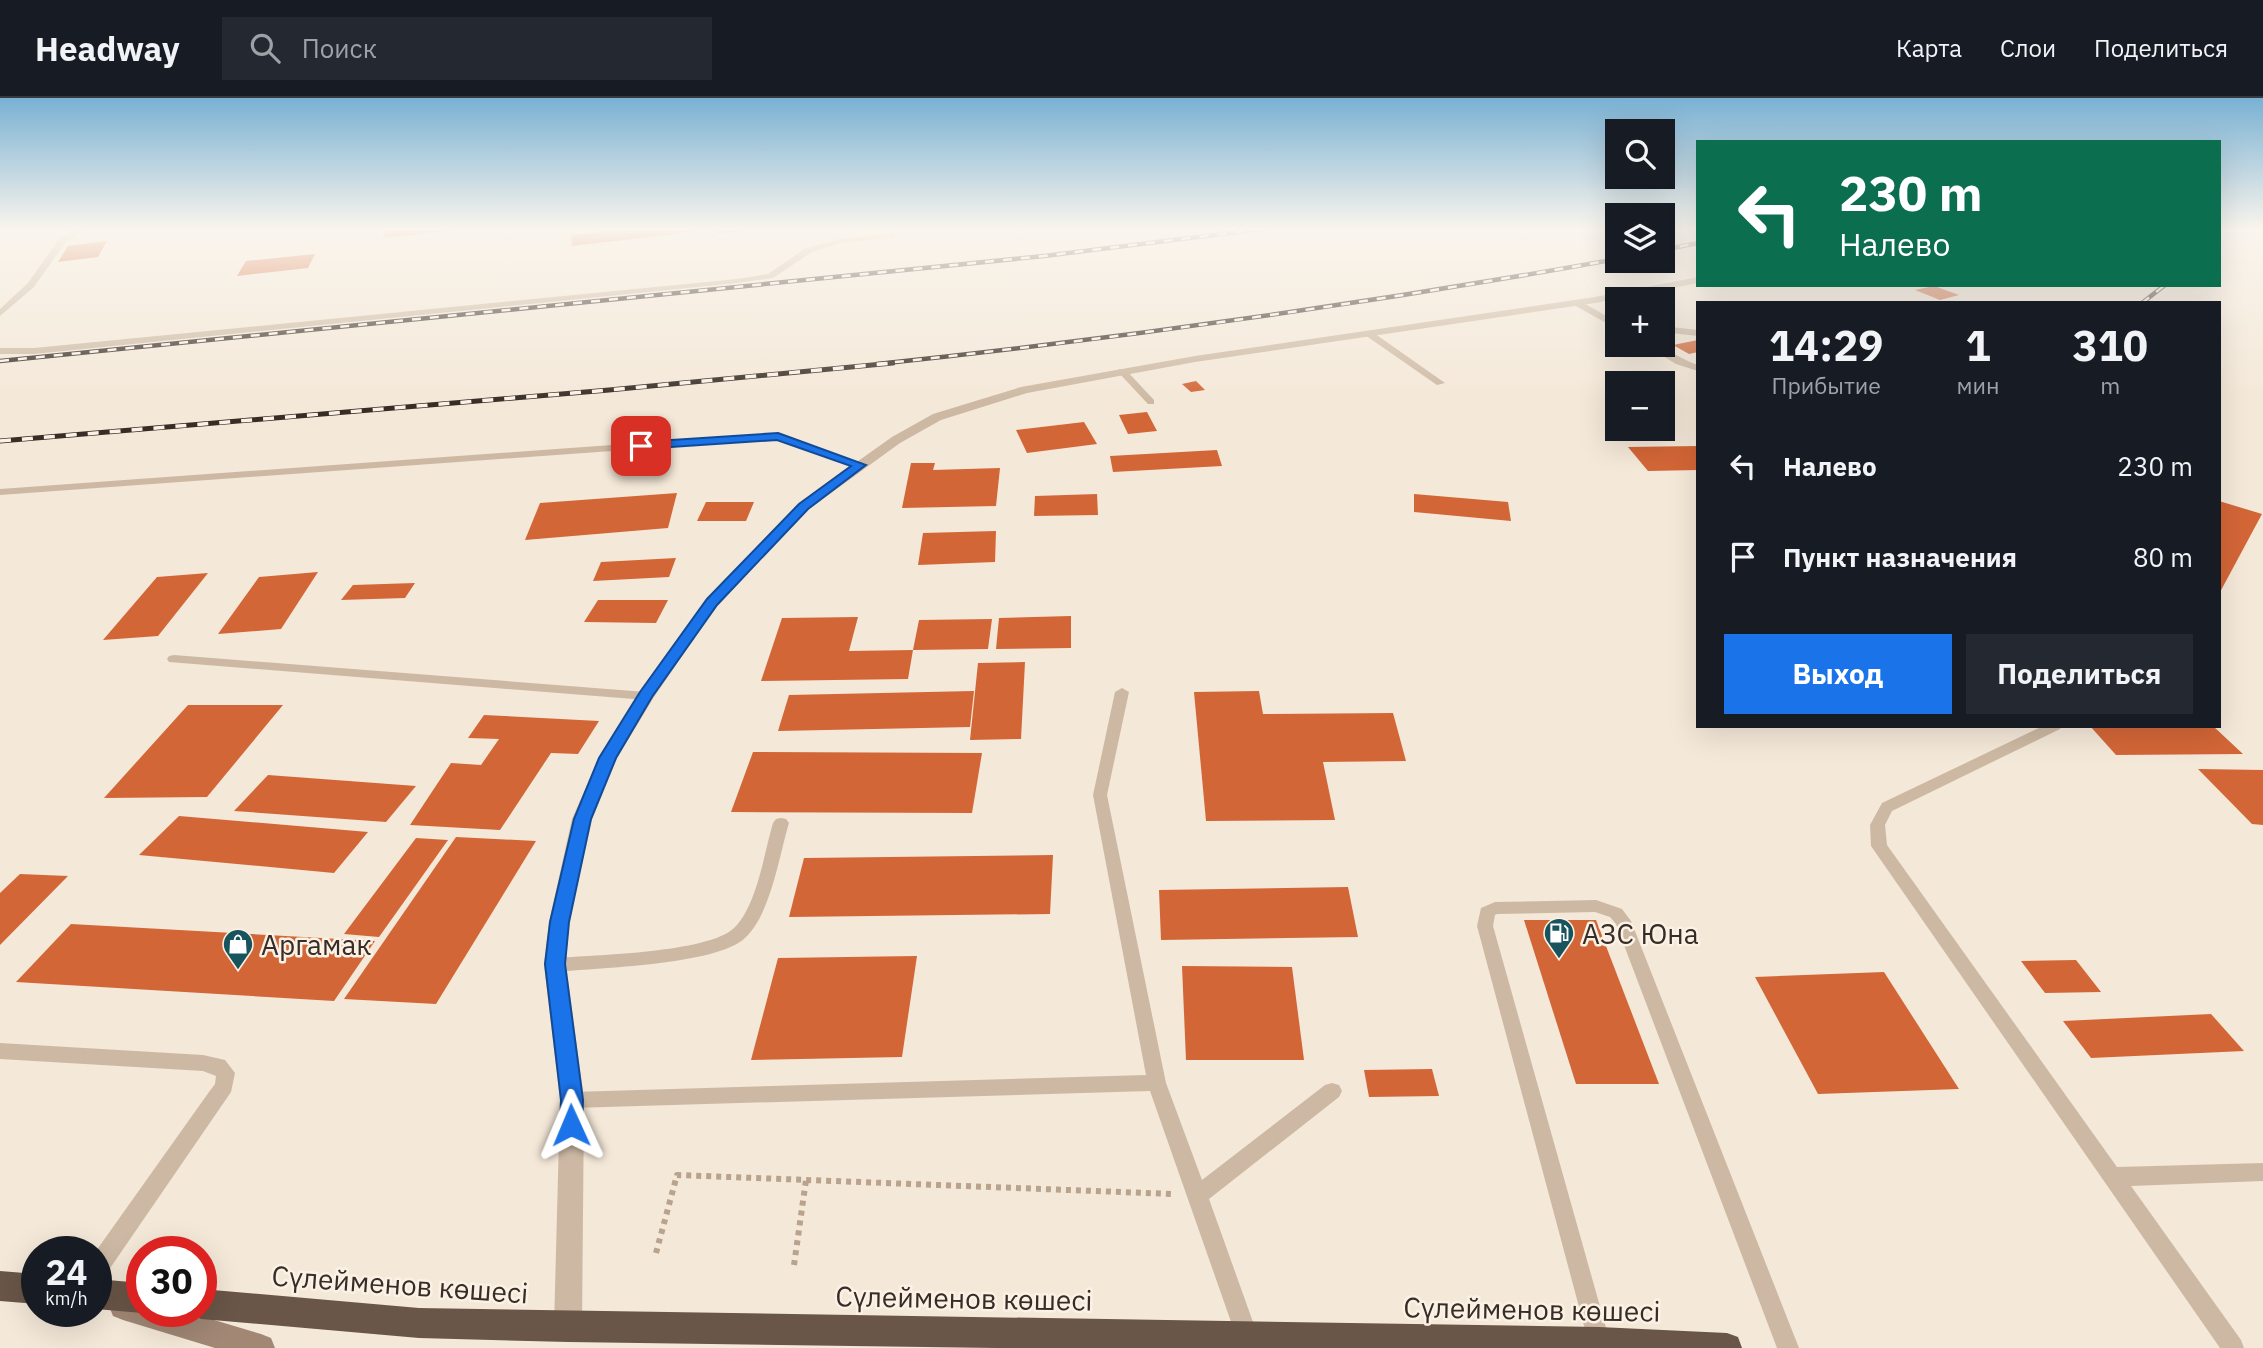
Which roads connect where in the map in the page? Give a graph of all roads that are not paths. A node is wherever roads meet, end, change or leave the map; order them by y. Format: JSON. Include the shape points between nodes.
{"nodes":[{"id":1,"x":30,"y":286,"type":"edge"},
{"id":2,"x":683,"y":286,"type":"edge"},
{"id":3,"x":1665,"y":286,"type":"edge"},
{"id":4,"x":1577,"y":303,"type":"junction"},
{"id":5,"x":0,"y":313,"type":"edge"},
{"id":6,"x":1605,"y":319,"type":"edge"},
{"id":7,"x":1675,"y":330,"type":"edge"},
{"id":8,"x":1368,"y":332,"type":"junction"},
{"id":9,"x":1696,"y":333,"type":"edge"},
{"id":10,"x":0,"y":351,"type":"edge"},
{"id":11,"x":1670,"y":357,"type":"edge"},
{"id":12,"x":1696,"y":367,"type":"edge"},
{"id":13,"x":1122,"y":371,"type":"junction"},
{"id":14,"x":1440,"y":383,"type":"dead end"},
{"id":15,"x":1151,"y":402,"type":"dead end"},
{"id":16,"x":860,"y":465,"type":"junction"},
{"id":17,"x":0,"y":492,"type":"edge"},
{"id":18,"x":174,"y":659,"type":"dead end"},
{"id":19,"x":1122,"y":692,"type":"dead end"},
{"id":20,"x":646,"y":696,"type":"junction"},
{"id":21,"x":2051,"y":728,"type":"edge"},
{"id":22,"x":781,"y":823,"type":"dead end"},
{"id":23,"x":555,"y":964,"type":"junction"},
{"id":24,"x":0,"y":1051,"type":"edge"},
{"id":25,"x":1157,"y":1083,"type":"junction"},
{"id":26,"x":1332,"y":1091,"type":"dead end"},
{"id":27,"x":572,"y":1100,"type":"junction"},
{"id":28,"x":2263,"y":1172,"type":"edge"},
{"id":29,"x":2112,"y":1177,"type":"junction"},
{"id":30,"x":1198,"y":1195,"type":"junction"},
{"id":31,"x":112,"y":1247,"type":"edge"},
{"id":32,"x":0,"y":1286,"type":"edge"},
{"id":33,"x":21,"y":1288,"type":"edge"},
{"id":34,"x":112,"y":1301,"type":"edge"},
{"id":35,"x":217,"y":1305,"type":"edge"},
{"id":36,"x":568,"y":1327,"type":"junction"},
{"id":37,"x":1238,"y":1336,"type":"junction"},
{"id":38,"x":709,"y":1338,"type":"edge"},
{"id":39,"x":1599,"y":1342,"type":"junction"},
{"id":40,"x":261,"y":1348,"type":"edge"},
{"id":41,"x":1166,"y":1348,"type":"edge"},
{"id":42,"x":1727,"y":1348,"type":"edge"},
{"id":43,"x":1788,"y":1348,"type":"edge"},
{"id":44,"x":2233,"y":1348,"type":"edge"}],
"edges":[{"from":1,"to":5,"type":"lane"},
{"from":2,"to":10,"type":"lane"},
{"from":3,"to":4,"type":"street"},
{"from":4,"to":6,"type":"lane"},
{"from":4,"to":8,"type":"street"},
{"from":7,"to":9,"type":"lane"},
{"from":8,"to":13,"type":"street"},
{"from":8,"to":14,"type":"lane"},
{"from":11,"to":12,"type":"lane"},
{"from":13,"to":15,"type":"lane"},
{"from":13,"to":16,"type":"street","via":[[971,404],[937,417]]},
{"from":16,"to":17,"type":"lane","via":[[778,436]]},
{"from":16,"to":20,"type":"street","via":[[804,506],[712,602]]},
{"from":18,"to":20,"type":"lane"},
{"from":19,"to":25,"type":"lane","via":[[1100,795]]},
{"from":20,"to":23,"type":"street","via":[[608,758],[582,819],[559,922]]},
{"from":21,"to":29,"type":"lane","via":[[1887,807],[1878,817],[1875,831],[1879,846]]},
{"from":22,"to":23,"type":"lane","via":[[755,909],[738,936],[703,950]]},
{"from":23,"to":27,"type":"street"},
{"from":24,"to":31,"type":"lane","via":[[203,1063],[226,1073],[224,1086]]},
{"from":25,"to":27,"type":"lane"},
{"from":25,"to":30,"type":"lane"},
{"from":26,"to":30,"type":"lane"},
{"from":27,"to":36,"type":"street"},
{"from":28,"to":29,"type":"lane"},
{"from":29,"to":44,"type":"lane"},
{"from":30,"to":37,"type":"lane"},
{"from":32,"to":33,"type":"highway"},
{"from":34,"to":40,"type":"main road"},
{"from":35,"to":36,"type":"highway","name":"Сүлейменов көшесі","via":[[419,1323]]},
{"from":36,"to":38,"type":"highway","name":"Сүлейменов көшесі"},
{"from":37,"to":38,"type":"highway","name":"Сүлейменов көшесі"},
{"from":37,"to":39,"type":"highway","name":"Сүлейменов көшесі"},
{"from":37,"to":41,"type":"main road"},
{"from":39,"to":42,"type":"highway","name":"Сүлейменов көшесі"},
{"from":39,"to":43,"type":"lane","via":[[1485,926],[1487,912],[1495,908],[1596,906],[1623,920]]}]}
